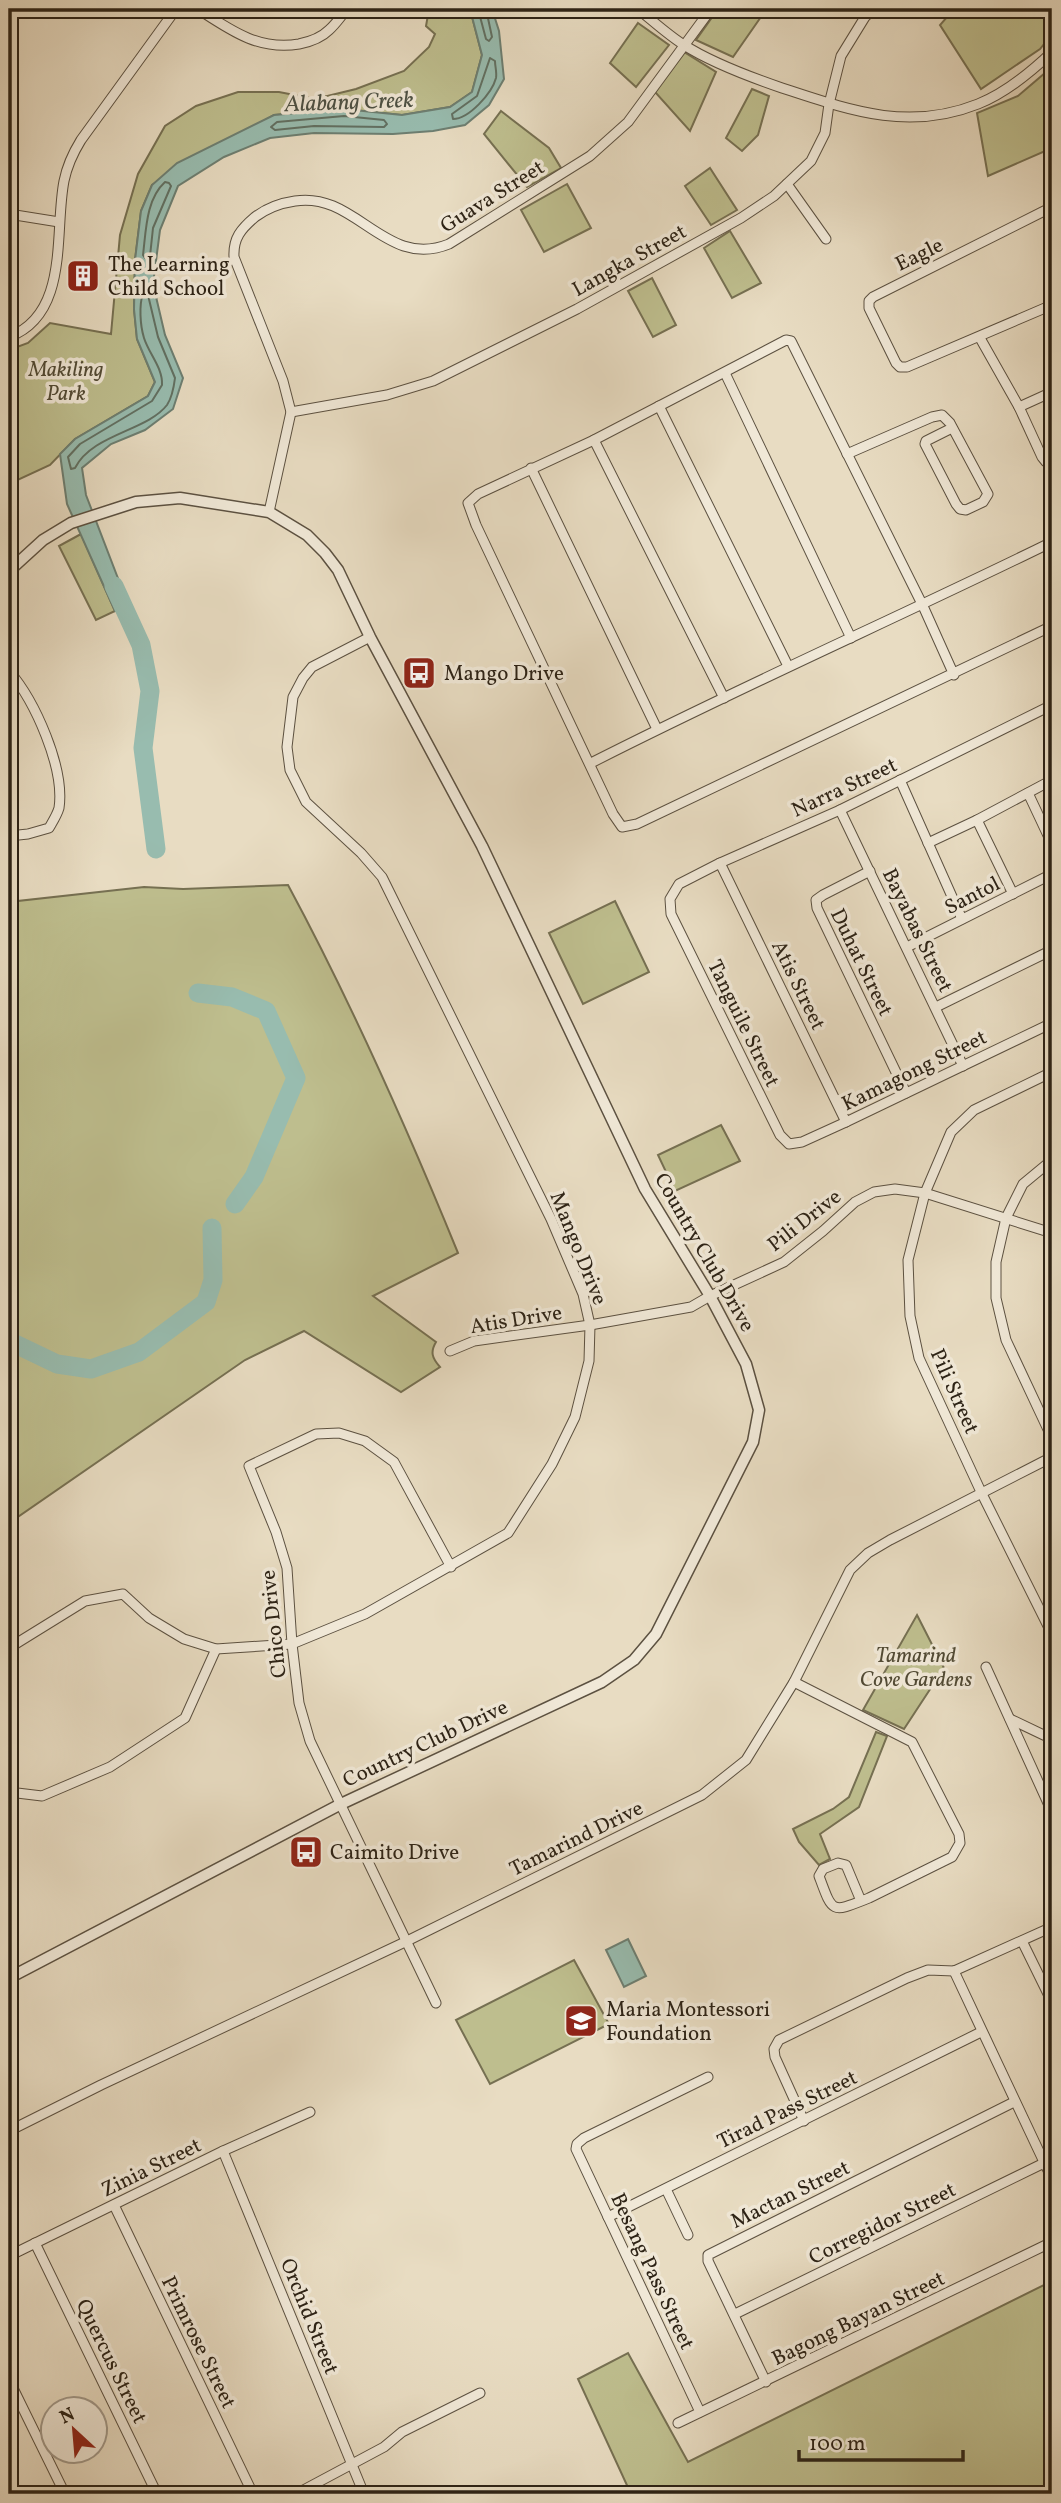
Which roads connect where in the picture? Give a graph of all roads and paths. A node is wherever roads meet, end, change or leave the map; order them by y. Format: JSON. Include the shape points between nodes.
{"nodes":[{"id":1,"x":13,"y":9,"type":"edge"},
{"id":2,"x":176,"y":9,"type":"edge"},
{"id":3,"x":198,"y":9,"type":"edge"},
{"id":4,"x":347,"y":9,"type":"edge"},
{"id":5,"x":638,"y":9,"type":"edge"},
{"id":6,"x":711,"y":9,"type":"edge"},
{"id":7,"x":873,"y":9,"type":"edge"},
{"id":8,"x":9,"y":15,"type":"edge"},
{"id":9,"x":685,"y":46,"type":"junction"},
{"id":10,"x":1052,"y":52,"type":"edge"},
{"id":11,"x":828,"y":104,"type":"junction"},
{"id":12,"x":788,"y":184,"type":"junction"},
{"id":13,"x":1052,"y":210,"type":"edge"},
{"id":14,"x":9,"y":214,"type":"edge"},
{"id":15,"x":59,"y":222,"type":"junction"},
{"id":16,"x":826,"y":239,"type":"dead end"},
{"id":17,"x":1052,"y":305,"type":"edge"},
{"id":18,"x":9,"y":337,"type":"edge"},
{"id":19,"x":980,"y":338,"type":"junction"},
{"id":20,"x":725,"y":373,"type":"junction"},
{"id":21,"x":1052,"y":392,"type":"edge"},
{"id":22,"x":659,"y":406,"type":"junction"},
{"id":23,"x":1019,"y":407,"type":"junction"},
{"id":24,"x":291,"y":412,"type":"junction"},
{"id":25,"x":953,"y":428,"type":"junction"},
{"id":26,"x":594,"y":440,"type":"junction"},
{"id":27,"x":847,"y":454,"type":"junction"},
{"id":28,"x":1049,"y":461,"type":"edge"},
{"id":29,"x":531,"y":468,"type":"junction"},
{"id":30,"x":269,"y":512,"type":"junction"},
{"id":31,"x":1052,"y":542,"type":"edge"},
{"id":32,"x":9,"y":571,"type":"edge"},
{"id":33,"x":923,"y":606,"type":"junction"},
{"id":34,"x":1052,"y":626,"type":"edge"},
{"id":35,"x":370,"y":637,"type":"junction"},
{"id":36,"x":852,"y":638,"type":"junction"},
{"id":37,"x":788,"y":666,"type":"junction"},
{"id":38,"x":9,"y":671,"type":"edge"},
{"id":39,"x":954,"y":675,"type":"junction"},
{"id":40,"x":724,"y":698,"type":"junction"},
{"id":41,"x":1052,"y":705,"type":"edge"},
{"id":42,"x":657,"y":729,"type":"junction"},
{"id":43,"x":590,"y":764,"type":"junction"},
{"id":44,"x":900,"y":780,"type":"junction"},
{"id":45,"x":1052,"y":780,"type":"edge"},
{"id":46,"x":1028,"y":793,"type":"junction"},
{"id":47,"x":840,"y":810,"type":"junction"},
{"id":48,"x":977,"y":820,"type":"junction"},
{"id":49,"x":9,"y":836,"type":"edge"},
{"id":50,"x":928,"y":843,"type":"junction"},
{"id":51,"x":1052,"y":844,"type":"edge"},
{"id":52,"x":720,"y":863,"type":"junction"},
{"id":53,"x":870,"y":871,"type":"junction"},
{"id":54,"x":1052,"y":874,"type":"edge"},
{"id":55,"x":1013,"y":894,"type":"junction"},
{"id":56,"x":671,"y":914,"type":"joint"},
{"id":57,"x":962,"y":919,"type":"junction"},
{"id":58,"x":907,"y":947,"type":"junction"},
{"id":59,"x":1051,"y":954,"type":"edge"},
{"id":60,"x":936,"y":1007,"type":"junction"},
{"id":61,"x":1052,"y":1023,"type":"edge"},
{"id":62,"x":963,"y":1066,"type":"junction"},
{"id":63,"x":1052,"y":1072,"type":"edge"},
{"id":64,"x":906,"y":1093,"type":"junction"},
{"id":65,"x":846,"y":1122,"type":"junction"},
{"id":66,"x":789,"y":1144,"type":"joint"},
{"id":67,"x":1052,"y":1160,"type":"edge"},
{"id":68,"x":925,"y":1193,"type":"junction"},
{"id":69,"x":1006,"y":1218,"type":"junction"},
{"id":70,"x":1052,"y":1233,"type":"edge"},
{"id":71,"x":710,"y":1296,"type":"junction"},
{"id":72,"x":590,"y":1325,"type":"junction"},
{"id":73,"x":450,"y":1350,"type":"dead end"},
{"id":74,"x":1052,"y":1438,"type":"edge"},
{"id":75,"x":1052,"y":1457,"type":"edge"},
{"id":76,"x":982,"y":1494,"type":"junction"},
{"id":77,"x":451,"y":1567,"type":"junction"},
{"id":78,"x":1052,"y":1634,"type":"edge"},
{"id":79,"x":292,"y":1644,"type":"junction"},
{"id":80,"x":9,"y":1648,"type":"edge"},
{"id":81,"x":216,"y":1649,"type":"junction"},
{"id":82,"x":986,"y":1667,"type":"dead end"},
{"id":83,"x":794,"y":1682,"type":"junction"},
{"id":84,"x":1010,"y":1719,"type":"junction"},
{"id":85,"x":1052,"y":1739,"type":"edge"},
{"id":86,"x":9,"y":1792,"type":"edge"},
{"id":87,"x":341,"y":1804,"type":"junction"},
{"id":88,"x":1052,"y":1812,"type":"edge"},
{"id":89,"x":861,"y":1901,"type":"junction"},
{"id":90,"x":1052,"y":1927,"type":"edge"},
{"id":91,"x":405,"y":1941,"type":"junction"},
{"id":92,"x":1022,"y":1941,"type":"junction"},
{"id":93,"x":954,"y":1970,"type":"junction"},
{"id":94,"x":9,"y":1978,"type":"edge"},
{"id":95,"x":1052,"y":2002,"type":"edge"},
{"id":96,"x":436,"y":2003,"type":"dead end"},
{"id":97,"x":981,"y":2032,"type":"junction"},
{"id":98,"x":708,"y":2077,"type":"dead end"},
{"id":99,"x":1014,"y":2102,"type":"junction"},
{"id":100,"x":310,"y":2112,"type":"dead end"},
{"id":101,"x":804,"y":2121,"type":"junction"},
{"id":102,"x":9,"y":2131,"type":"edge"},
{"id":103,"x":223,"y":2151,"type":"junction"},
{"id":104,"x":1044,"y":2163,"type":"junction"},
{"id":105,"x":1052,"y":2179,"type":"edge"},
{"id":106,"x":666,"y":2189,"type":"junction"},
{"id":107,"x":114,"y":2205,"type":"junction"},
{"id":108,"x":608,"y":2217,"type":"junction"},
{"id":109,"x":688,"y":2235,"type":"dead end"},
{"id":110,"x":1052,"y":2242,"type":"edge"},
{"id":111,"x":35,"y":2244,"type":"junction"},
{"id":112,"x":9,"y":2256,"type":"edge"},
{"id":113,"x":734,"y":2314,"type":"junction"},
{"id":114,"x":9,"y":2380,"type":"edge"},
{"id":115,"x":766,"y":2382,"type":"junction"},
{"id":116,"x":480,"y":2393,"type":"dead end"},
{"id":117,"x":700,"y":2412,"type":"junction"},
{"id":118,"x":678,"y":2423,"type":"dead end"},
{"id":119,"x":351,"y":2465,"type":"junction"},
{"id":120,"x":65,"y":2494,"type":"edge"},
{"id":121,"x":157,"y":2494,"type":"edge"},
{"id":122,"x":253,"y":2494,"type":"edge"},
{"id":123,"x":296,"y":2494,"type":"edge"},
{"id":124,"x":364,"y":2494,"type":"edge"}],
"edges":[{"from":1,"to":8,"type":"street"},
{"from":2,"to":15,"type":"street","via":[[70,159]]},
{"from":3,"to":4,"type":"street","via":[[234,33],[284,47],[328,32]]},
{"from":5,"to":9,"type":"street"},
{"from":6,"to":9,"type":"street","name":"Guava Street"},
{"from":7,"to":11,"type":"street","name":"Langka Street","via":[[841,56]]},
{"from":9,"to":11,"type":"street","via":[[755,80]]},
{"from":9,"to":24,"type":"street","name":"Guava Street","via":[[628,122],[590,156],[435,250],[395,244],[321,200],[284,203],[263,211],[241,229],[233,244],[234,257]]},
{"from":10,"to":11,"type":"street","via":[[1001,92],[948,113],[866,115]]},
{"from":11,"to":12,"type":"street","name":"Langka Street","via":[[825,133],[811,161]]},
{"from":12,"to":16,"type":"street"},
{"from":12,"to":24,"type":"street","name":"Langka Street","via":[[741,218],[577,309],[433,381],[387,395]]},
{"from":13,"to":19,"type":"street","name":"Eagle","via":[[869,301],[900,367]]},
{"from":14,"to":15,"type":"street"},
{"from":15,"to":18,"type":"street","via":[[55,279],[42,312]]},
{"from":17,"to":19,"type":"street"},
{"from":19,"to":23,"type":"street"},
{"from":20,"to":22,"type":"street"},
{"from":20,"to":27,"type":"street","via":[[791,341]]},
{"from":20,"to":36,"type":"street"},
{"from":21,"to":23,"type":"street"},
{"from":22,"to":26,"type":"street"},
{"from":22,"to":37,"type":"street"},
{"from":23,"to":28,"type":"street"},
{"from":24,"to":30,"type":"street","name":"Guava Street"},
{"from":25,"to":25,"type":"street","via":[[988,494],[983,502],[966,510],[956,504],[925,444]]},
{"from":25,"to":27,"type":"street","via":[[938,415]]},
{"from":26,"to":29,"type":"street"},
{"from":26,"to":40,"type":"street"},
{"from":27,"to":33,"type":"street"},
{"from":29,"to":42,"type":"street"},
{"from":29,"to":43,"type":"street","via":[[468,503]]},
{"from":30,"to":32,"type":"street","name":"Country Club Drive","via":[[180,498],[136,502],[71,523],[43,540]]},
{"from":30,"to":35,"type":"street","name":"Country Club Drive","via":[[307,535],[325,553]]},
{"from":31,"to":33,"type":"street"},
{"from":33,"to":36,"type":"street"},
{"from":33,"to":39,"type":"street"},
{"from":34,"to":39,"type":"street"},
{"from":35,"to":71,"type":"street","name":"Country Club Drive","via":[[482,846],[645,1189]]},
{"from":35,"to":72,"type":"street","name":"Mango Drive","via":[[312,667],[303,678],[293,697],[287,747],[290,770],[306,802],[382,877],[551,1219],[583,1294]]},
{"from":36,"to":37,"type":"street"},
{"from":37,"to":40,"type":"street"},
{"from":38,"to":49,"type":"street","via":[[22,686],[60,783],[58,811],[49,828]]},
{"from":39,"to":43,"type":"street","via":[[637,824],[622,827],[617,822]]},
{"from":40,"to":42,"type":"street"},
{"from":41,"to":44,"type":"street","name":"Narra Street"},
{"from":42,"to":43,"type":"street"},
{"from":44,"to":47,"type":"street","name":"Narra Street"},
{"from":44,"to":50,"type":"street"},
{"from":45,"to":46,"type":"street"},
{"from":46,"to":48,"type":"street"},
{"from":46,"to":51,"type":"street"},
{"from":47,"to":52,"type":"street","name":"Narra Street"},
{"from":47,"to":53,"type":"street","name":"Bayabas Street"},
{"from":48,"to":50,"type":"street"},
{"from":48,"to":55,"type":"street"},
{"from":50,"to":57,"type":"street"},
{"from":52,"to":56,"type":"street","name":"Narra Street","via":[[679,884],[670,899]]},
{"from":52,"to":65,"type":"street","name":"Atis Street"},
{"from":53,"to":58,"type":"street","name":"Bayabas Street"},
{"from":53,"to":64,"type":"street","name":"Duhat Street","via":[[822,895],[816,900],[817,908]]},
{"from":54,"to":55,"type":"street","name":"Santol"},
{"from":55,"to":57,"type":"street","name":"Santol"},
{"from":56,"to":66,"type":"street","name":"Tanguile Street","via":[[780,1135]]},
{"from":57,"to":58,"type":"street","name":"Santol"},
{"from":58,"to":60,"type":"street","name":"Bayabas Street"},
{"from":59,"to":60,"type":"street"},
{"from":60,"to":62,"type":"street","name":"Bayabas Street"},
{"from":61,"to":62,"type":"street","name":"Kamagong Street"},
{"from":62,"to":64,"type":"street","name":"Kamagong Street"},
{"from":63,"to":68,"type":"street","name":"Pili Street","via":[[974,1110],[951,1132]]},
{"from":64,"to":65,"type":"street","name":"Kamagong Street"},
{"from":65,"to":66,"type":"street","name":"Kamagong Street"},
{"from":67,"to":69,"type":"street","via":[[1023,1184]]},
{"from":68,"to":69,"type":"street"},
{"from":68,"to":71,"type":"street","name":"Pili Drive","via":[[874,1192],[855,1202],[784,1262]]},
{"from":68,"to":76,"type":"street","name":"Pili Street","via":[[908,1260],[910,1316],[919,1358]]},
{"from":69,"to":70,"type":"street"},
{"from":69,"to":74,"type":"street","via":[[996,1262],[996,1298],[1006,1340]]},
{"from":71,"to":72,"type":"street","name":"Atis Drive","via":[[691,1307]]},
{"from":71,"to":87,"type":"street","name":"Country Club Drive","via":[[746,1364],[759,1410],[753,1442],[656,1634],[634,1660],[601,1682]]},
{"from":72,"to":73,"type":"street","name":"Atis Drive","via":[[474,1341]]},
{"from":72,"to":77,"type":"street","name":"Mango Drive","via":[[589,1361],[575,1416],[552,1464],[508,1533]]},
{"from":75,"to":76,"type":"street","name":"Tamarind Drive"},
{"from":76,"to":78,"type":"street","name":"Pili Street"},
{"from":76,"to":83,"type":"street","name":"Tamarind Drive","via":[[890,1539],[850,1570]]},
{"from":77,"to":79,"type":"street","name":"Mango Drive","via":[[365,1614]]},
{"from":77,"to":79,"type":"street","name":"Chico Drive","via":[[394,1462],[365,1441],[339,1433],[316,1434],[272,1454],[249,1466],[287,1569]]},
{"from":79,"to":81,"type":"street","name":"Mango Drive"},
{"from":79,"to":87,"type":"street","name":"Chico Drive","via":[[299,1703],[310,1741]]},
{"from":80,"to":81,"type":"street","name":"Mango Drive","via":[[85,1601],[123,1594],[149,1618],[184,1639]]},
{"from":81,"to":86,"type":"street","via":[[186,1718],[110,1767],[42,1796]]},
{"from":82,"to":84,"type":"street"},
{"from":83,"to":89,"type":"street","via":[[912,1742],[959,1834],[960,1843],[952,1857]]},
{"from":83,"to":91,"type":"street","name":"Tamarind Drive","via":[[746,1760],[702,1795]]},
{"from":84,"to":85,"type":"street"},
{"from":84,"to":88,"type":"street"},
{"from":87,"to":91,"type":"street"},
{"from":87,"to":94,"type":"street","name":"Country Club Drive"},
{"from":89,"to":89,"type":"street","via":[[840,1909],[832,1907],[820,1873],[834,1863],[846,1865]]},
{"from":90,"to":92,"type":"street"},
{"from":91,"to":96,"type":"street"},
{"from":91,"to":102,"type":"street","name":"Tamarind Drive"},
{"from":92,"to":93,"type":"street"},
{"from":92,"to":95,"type":"street"},
{"from":93,"to":97,"type":"street"},
{"from":93,"to":101,"type":"street","via":[[928,1970],[907,1978],[779,2040],[775,2057]]},
{"from":97,"to":99,"type":"street"},
{"from":97,"to":101,"type":"street","name":"Tirad Pass Street"},
{"from":98,"to":108,"type":"street","name":"Besang Pass Street","via":[[577,2144],[577,2154]]},
{"from":99,"to":104,"type":"street"},
{"from":99,"to":113,"type":"street","name":"Mactan Street","via":[[708,2255]]},
{"from":100,"to":103,"type":"street","name":"Zinia Street"},
{"from":101,"to":106,"type":"street","name":"Tirad Pass Street"},
{"from":103,"to":107,"type":"street","name":"Zinia Street"},
{"from":103,"to":119,"type":"street","name":"Orchid Street"},
{"from":104,"to":105,"type":"street"},
{"from":104,"to":113,"type":"street","name":"Corregidor Street"},
{"from":106,"to":108,"type":"street","name":"Tirad Pass Street"},
{"from":106,"to":109,"type":"street"},
{"from":107,"to":111,"type":"street","name":"Zinia Street"},
{"from":107,"to":122,"type":"street","name":"Primrose Street"},
{"from":108,"to":117,"type":"street","name":"Besang Pass Street"},
{"from":110,"to":115,"type":"street","name":"Bagong Bayan Street"},
{"from":111,"to":112,"type":"street","name":"Zinia Street"},
{"from":111,"to":121,"type":"street","name":"Quercus Street"},
{"from":113,"to":115,"type":"street","name":"Mactan Street"},
{"from":114,"to":120,"type":"street"},
{"from":115,"to":117,"type":"street","name":"Bagong Bayan Street"},
{"from":116,"to":119,"type":"street","via":[[402,2432]]},
{"from":117,"to":118,"type":"street","name":"Bagong Bayan Street"},
{"from":119,"to":123,"type":"street"},
{"from":119,"to":124,"type":"street","name":"Orchid Street"}]}
